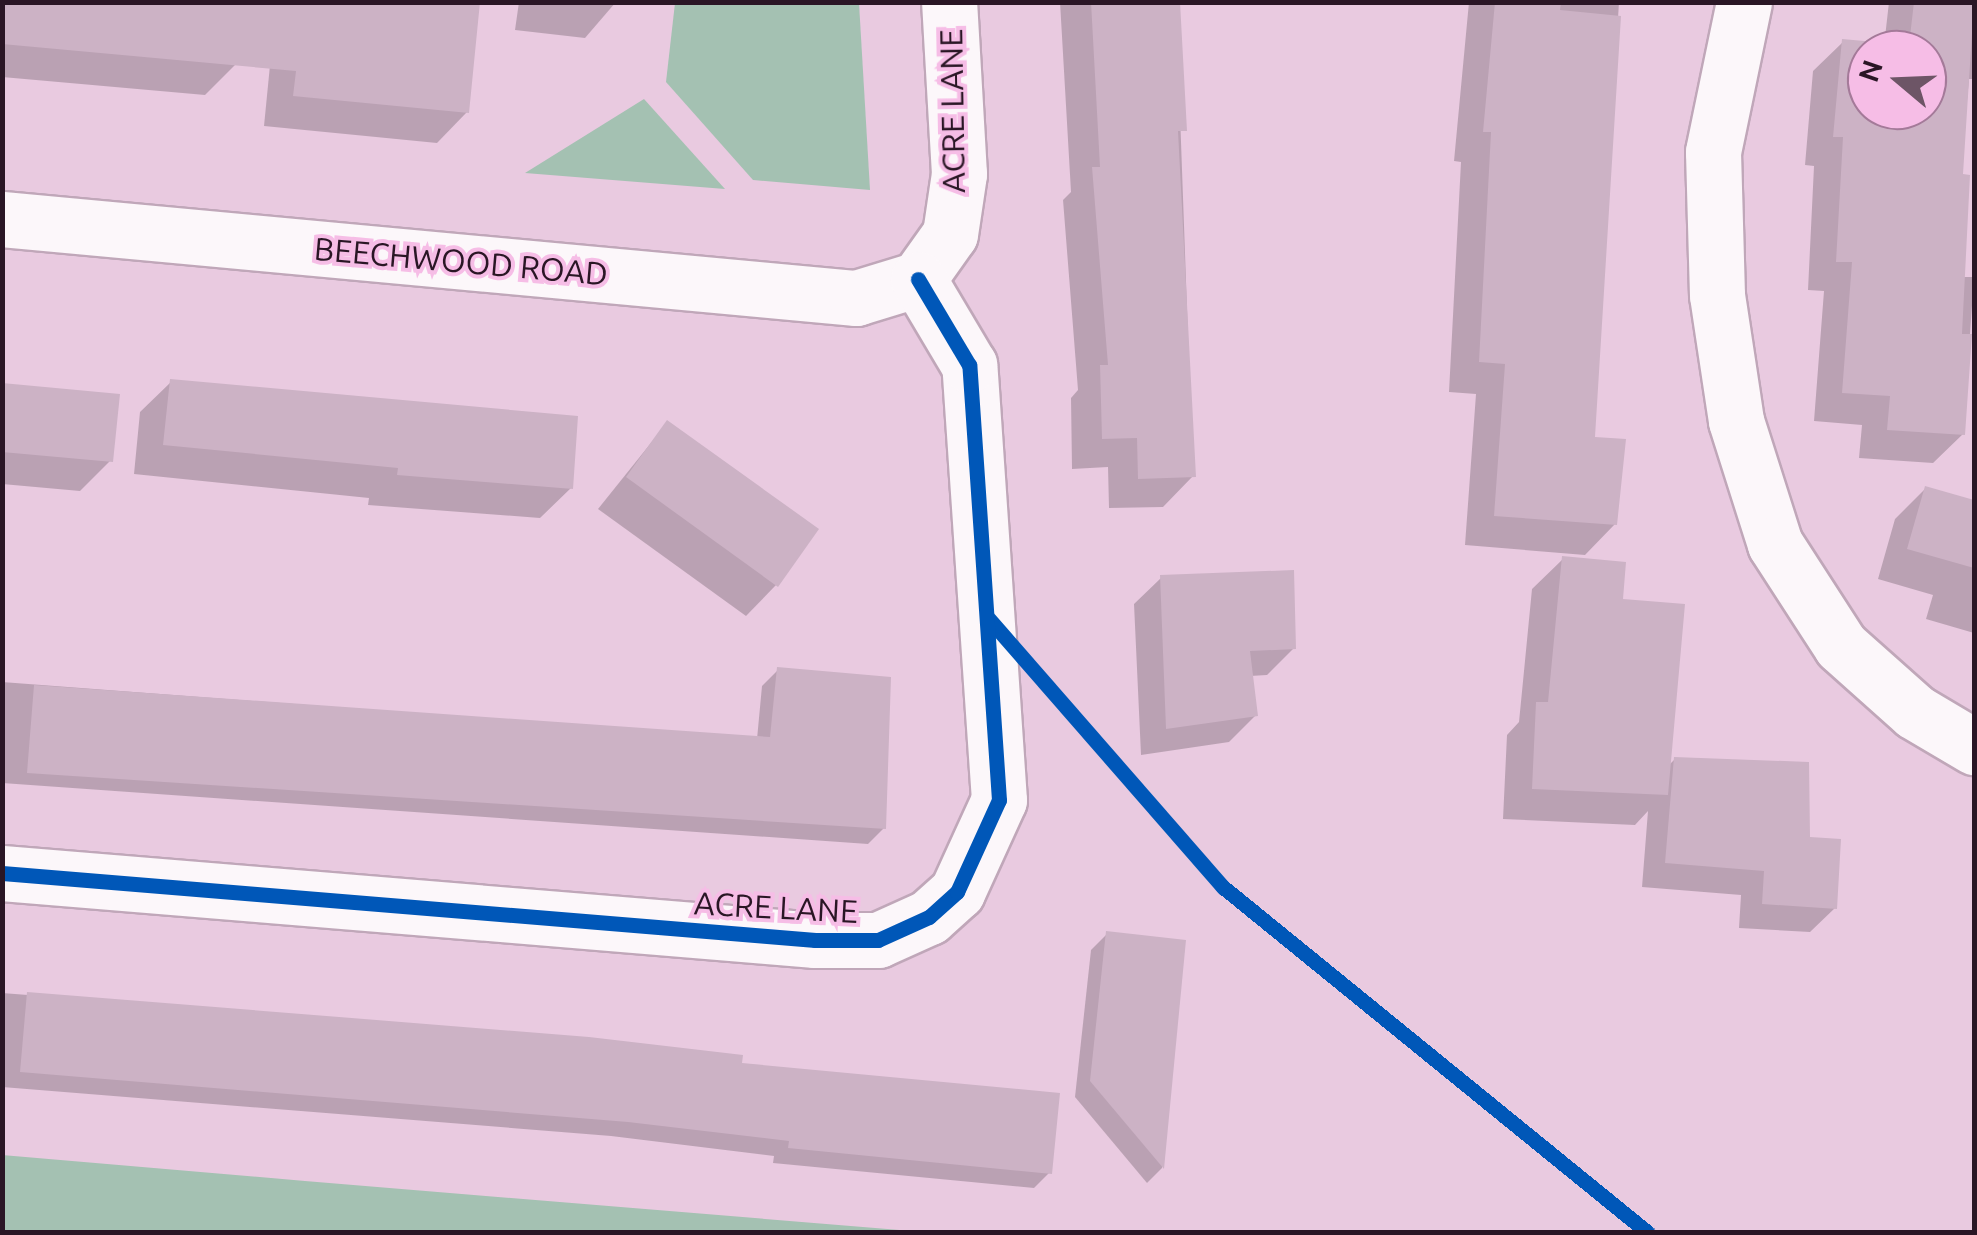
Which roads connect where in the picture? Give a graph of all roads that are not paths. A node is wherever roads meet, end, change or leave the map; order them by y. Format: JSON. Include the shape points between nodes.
{"nodes":[{"id":1,"x":949,"y":2,"type":"edge"},
{"id":2,"x":1744,"y":2,"type":"edge"},
{"id":3,"x":2,"y":220,"type":"edge"},
{"id":4,"x":918,"y":279,"type":"junction"},
{"id":5,"x":1974,"y":747,"type":"edge"},
{"id":6,"x":2,"y":874,"type":"edge"}],
"edges":[{"from":1,"to":4,"type":"street","name":"ACRE LANE","via":[[959,174],[950,234]]},
{"from":2,"to":5,"type":"street","via":[[1713,152],[1736,421],[1775,544],[1841,646],[1914,712]]},
{"from":3,"to":4,"type":"street","name":"BEECHWOOD ROAD","via":[[856,298]]},
{"from":4,"to":6,"type":"street","name":"ACRE LANE","via":[[969,365],[999,800],[957,892],[929,917],[878,940],[814,940]]}]}
